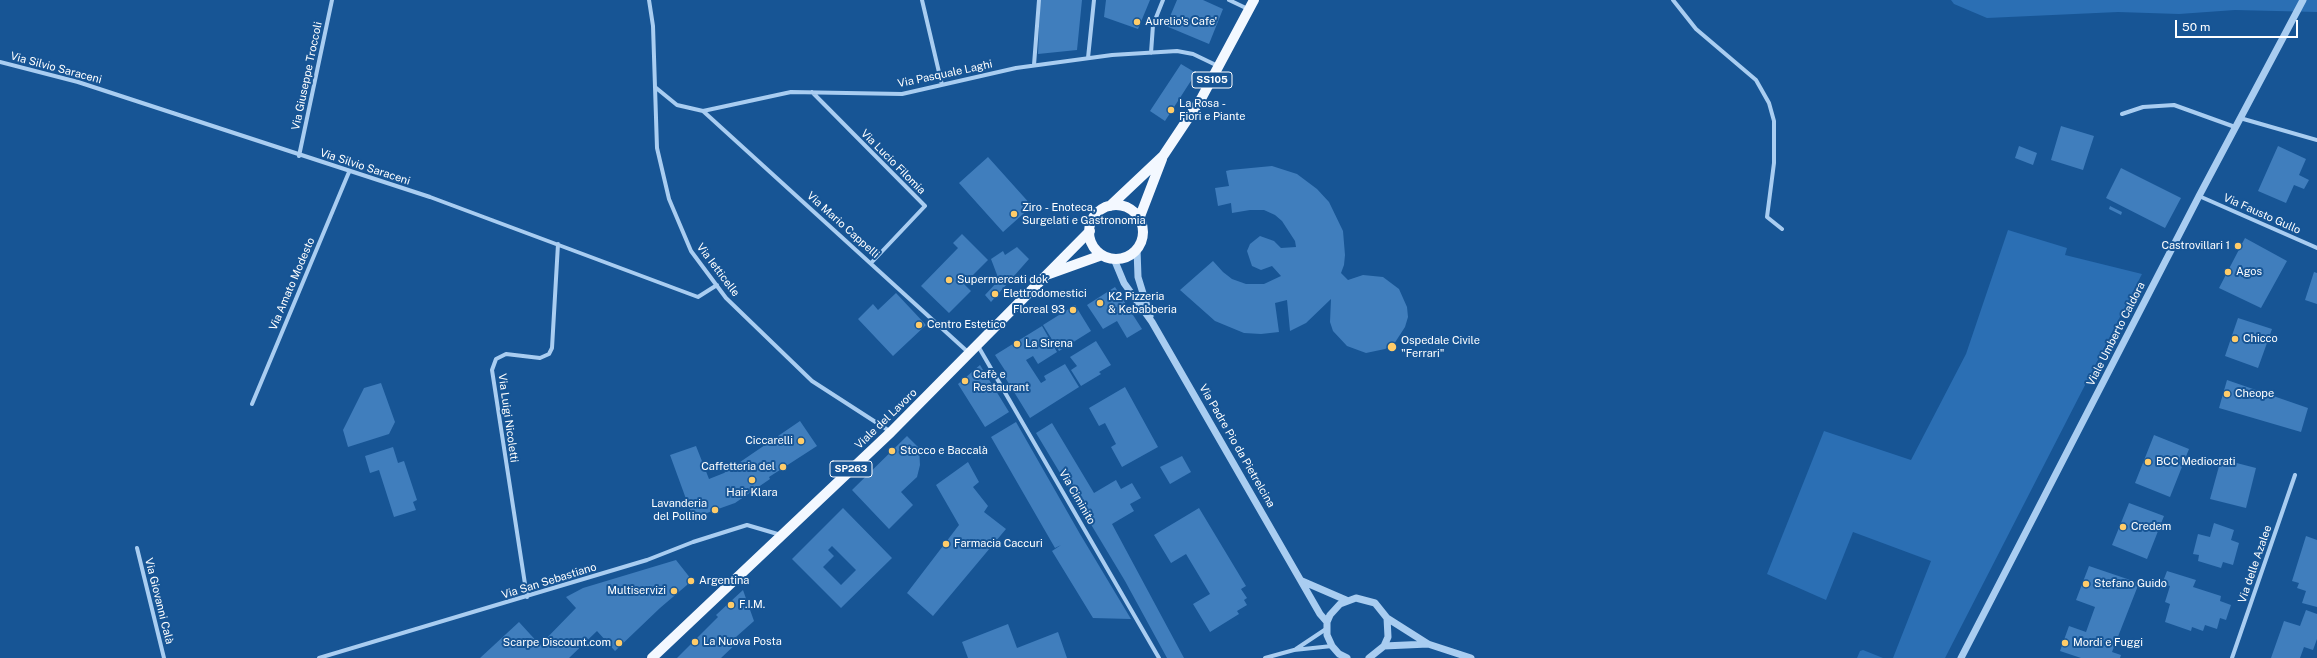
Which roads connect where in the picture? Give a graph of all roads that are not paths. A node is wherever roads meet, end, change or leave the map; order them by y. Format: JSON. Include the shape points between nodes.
{"nodes":[{"id":1,"x":332,"y":0,"type":"edge"},
{"id":2,"x":649,"y":0,"type":"edge"},
{"id":3,"x":922,"y":0,"type":"edge"},
{"id":4,"x":1039,"y":0,"type":"edge"},
{"id":5,"x":1094,"y":0,"type":"edge"},
{"id":6,"x":1163,"y":0,"type":"edge"},
{"id":7,"x":1229,"y":0,"type":"edge"},
{"id":8,"x":1673,"y":0,"type":"edge"},
{"id":9,"x":2303,"y":0,"type":"edge"},
{"id":10,"x":1251,"y":4,"type":"edge"},
{"id":11,"x":1151,"y":53,"type":"junction"},
{"id":12,"x":1088,"y":58,"type":"junction"},
{"id":13,"x":0,"y":62,"type":"edge"},
{"id":14,"x":1034,"y":65,"type":"junction"},
{"id":15,"x":1219,"y":66,"type":"junction"},
{"id":16,"x":942,"y":85,"type":"junction"},
{"id":17,"x":655,"y":87,"type":"junction"},
{"id":18,"x":812,"y":92,"type":"junction"},
{"id":19,"x":703,"y":111,"type":"junction"},
{"id":20,"x":2122,"y":114,"type":"dead end"},
{"id":21,"x":2240,"y":118,"type":"junction"},
{"id":22,"x":2235,"y":127,"type":"junction"},
{"id":23,"x":2317,"y":140,"type":"edge"},
{"id":24,"x":299,"y":156,"type":"junction"},
{"id":25,"x":1163,"y":156,"type":"junction"},
{"id":26,"x":349,"y":172,"type":"junction"},
{"id":27,"x":2199,"y":196,"type":"junction"},
{"id":28,"x":1110,"y":206,"type":"junction"},
{"id":29,"x":1140,"y":219,"type":"junction"},
{"id":30,"x":1782,"y":229,"type":"dead end"},
{"id":31,"x":1090,"y":231,"type":"junction"},
{"id":32,"x":558,"y":244,"type":"junction"},
{"id":33,"x":2317,"y":248,"type":"edge"},
{"id":34,"x":1137,"y":249,"type":"junction"},
{"id":35,"x":1102,"y":255,"type":"junction"},
{"id":36,"x":1114,"y":259,"type":"junction"},
{"id":37,"x":872,"y":262,"type":"junction"},
{"id":38,"x":1046,"y":276,"type":"junction"},
{"id":39,"x":717,"y":285,"type":"junction"},
{"id":40,"x":1152,"y":322,"type":"junction"},
{"id":41,"x":978,"y":346,"type":"junction"},
{"id":42,"x":970,"y":354,"type":"junction"},
{"id":43,"x":252,"y":404,"type":"dead end"},
{"id":44,"x":891,"y":432,"type":"junction"},
{"id":45,"x":2295,"y":475,"type":"dead end"},
{"id":46,"x":782,"y":535,"type":"junction"},
{"id":47,"x":137,"y":548,"type":"dead end"},
{"id":48,"x":1302,"y":581,"type":"junction"},
{"id":49,"x":527,"y":597,"type":"junction"},
{"id":50,"x":1346,"y":600,"type":"junction"},
{"id":51,"x":1387,"y":618,"type":"junction"},
{"id":52,"x":1327,"y":626,"type":"junction"},
{"id":53,"x":1428,"y":644,"type":"junction"},
{"id":54,"x":1332,"y":646,"type":"junction"},
{"id":55,"x":1384,"y":646,"type":"junction"},
{"id":56,"x":1294,"y":650,"type":"junction"},
{"id":57,"x":334,"y":656,"type":"edge"},
{"id":58,"x":164,"y":658,"type":"edge"},
{"id":59,"x":319,"y":658,"type":"edge"},
{"id":60,"x":652,"y":658,"type":"edge"},
{"id":61,"x":1159,"y":658,"type":"edge"},
{"id":62,"x":1264,"y":658,"type":"edge"},
{"id":63,"x":1345,"y":658,"type":"edge"},
{"id":64,"x":1369,"y":658,"type":"edge"},
{"id":65,"x":1471,"y":658,"type":"edge"},
{"id":66,"x":1962,"y":658,"type":"edge"},
{"id":67,"x":2232,"y":658,"type":"edge"}],
"edges":[{"from":1,"to":24,"type":"street","name":"Via Giuseppe Troccoli"},
{"from":2,"to":17,"type":"street","name":"Via Ietticelle","via":[[653,26]]},
{"from":3,"to":16,"type":"street"},
{"from":4,"to":14,"type":"street"},
{"from":5,"to":12,"type":"street"},
{"from":6,"to":11,"type":"street","via":[[1153,25]]},
{"from":7,"to":10,"type":"street"},
{"from":8,"to":30,"type":"street","via":[[1696,29],[1756,80],[1769,104],[1774,121],[1774,163],[1767,217]]},
{"from":9,"to":21,"type":"street","name":"Viale Umberto Caldora"},
{"from":10,"to":15,"type":"main road","number":"SS105"},
{"from":11,"to":12,"type":"street","name":"Via Pasquale Laghi"},
{"from":11,"to":15,"type":"street","name":"Via Pasquale Laghi","via":[[1177,51],[1193,54]]},
{"from":12,"to":14,"type":"street","name":"Via Pasquale Laghi"},
{"from":13,"to":24,"type":"street","name":"Via Silvio Saraceni","via":[[78,82]]},
{"from":14,"to":16,"type":"street","name":"Via Pasquale Laghi"},
{"from":15,"to":25,"type":"main road","number":"SS105","via":[[1201,99]]},
{"from":16,"to":18,"type":"street","name":"Via Pasquale Laghi","via":[[902,94]]},
{"from":17,"to":19,"type":"street","name":"Via Pasquale Laghi","via":[[677,105]]},
{"from":17,"to":39,"type":"street","name":"Via Ietticelle","via":[[657,148],[669,199],[691,250]]},
{"from":18,"to":19,"type":"street","name":"Via Pasquale Laghi","via":[[791,92]]},
{"from":18,"to":37,"type":"street","name":"Via Lucio Filomia","via":[[925,206]]},
{"from":19,"to":37,"type":"street","name":"Via Mario Cappelli"},
{"from":20,"to":22,"type":"street","via":[[2143,107],[2174,105]]},
{"from":21,"to":22,"type":"street","name":"Viale Umberto Caldora"},
{"from":21,"to":23,"type":"street"},
{"from":22,"to":27,"type":"street","name":"Viale Umberto Caldora"},
{"from":24,"to":26,"type":"street","name":"Via Silvio Saraceni"},
{"from":25,"to":28,"type":"main road","number":"SS105"},
{"from":25,"to":29,"type":"main road","number":"SS105"},
{"from":26,"to":32,"type":"street","name":"Via Silvio Saraceni","via":[[430,197]]},
{"from":26,"to":43,"type":"street","name":"Via Amato Modesto"},
{"from":27,"to":33,"type":"street","name":"Via Fausto Gullo"},
{"from":27,"to":66,"type":"street","name":"Viale Umberto Caldora"},
{"from":28,"to":29,"type":"main road","via":[[1127,208]]},
{"from":28,"to":31,"type":"main road","via":[[1096,216]]},
{"from":29,"to":34,"type":"main road","via":[[1143,234]]},
{"from":31,"to":35,"type":"main road","via":[[1095,248]]},
{"from":31,"to":38,"type":"main road","name":"Viale del Lavoro"},
{"from":32,"to":39,"type":"street","name":"Via Silvio Saraceni","via":[[698,297]]},
{"from":32,"to":49,"type":"street","name":"Via Luigi Nicoletti","via":[[552,348],[549,354],[540,358],[506,354],[496,359],[492,370]]},
{"from":34,"to":36,"type":"main road","via":[[1122,258]]},
{"from":34,"to":40,"type":"street","name":"Via Padre Pio da Pietrelcina","via":[[1138,277]]},
{"from":35,"to":36,"type":"main road"},
{"from":35,"to":38,"type":"main road","name":"Viale del Lavoro"},
{"from":36,"to":40,"type":"street","name":"Via Padre Pio da Pietrelcina","via":[[1124,283]]},
{"from":37,"to":42,"type":"street","name":"Via Mario Cappelli"},
{"from":38,"to":41,"type":"main road","name":"Viale del Lavoro","number":"SP263"},
{"from":39,"to":44,"type":"street","name":"Via Ietticelle","via":[[726,298],[812,381]]},
{"from":40,"to":48,"type":"street","name":"Via Padre Pio da Pietrelcina"},
{"from":41,"to":42,"type":"main road","name":"Viale del Lavoro","number":"SP263"},
{"from":41,"to":61,"type":"street","name":"Via Ciminito"},
{"from":42,"to":44,"type":"main road","name":"Viale del Lavoro","number":"SP263"},
{"from":44,"to":46,"type":"main road","name":"Viale del Lavoro","number":"SP263"},
{"from":45,"to":67,"type":"street","name":"Via delle Azalee"},
{"from":46,"to":49,"type":"street","name":"Via San Sebastiano","via":[[747,525],[647,560]]},
{"from":46,"to":60,"type":"main road","name":"Viale del Lavoro","number":"SP263"},
{"from":47,"to":58,"type":"street","name":"Via Giovanni Calà"},
{"from":48,"to":50,"type":"street"},
{"from":48,"to":52,"type":"street","name":"Via Padre Pio da Pietrelcina"},
{"from":49,"to":57,"type":"street","name":"Via San Sebastiano"},
{"from":50,"to":51,"type":"street","via":[[1366,599],[1375,602]]},
{"from":50,"to":52,"type":"street","via":[[1334,609]]},
{"from":51,"to":53,"type":"street"},
{"from":51,"to":55,"type":"street","via":[[1388,637]]},
{"from":52,"to":54,"type":"street","name":"Via Padre Pio da Pietrelcina"},
{"from":52,"to":56,"type":"street"},
{"from":53,"to":55,"type":"street"},
{"from":53,"to":65,"type":"street"},
{"from":54,"to":56,"type":"street"},
{"from":54,"to":63,"type":"street"},
{"from":55,"to":64,"type":"street"},
{"from":56,"to":62,"type":"street"},
{"from":57,"to":59,"type":"street","name":"Via San Sebastiano"}]}
